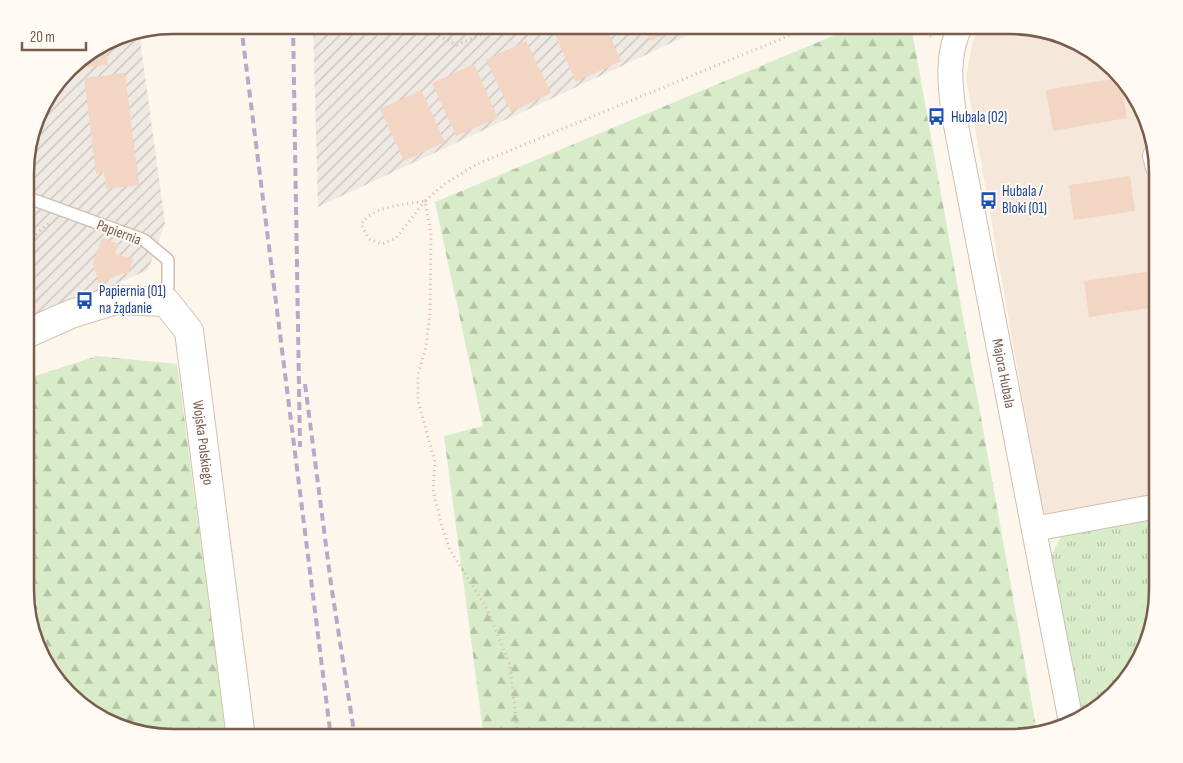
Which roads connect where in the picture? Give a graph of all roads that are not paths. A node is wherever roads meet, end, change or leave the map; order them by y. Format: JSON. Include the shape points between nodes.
{"nodes":[{"id":1,"x":957,"y":34,"type":"edge"},
{"id":2,"x":34,"y":201,"type":"edge"},
{"id":3,"x":166,"y":302,"type":"junction"},
{"id":4,"x":34,"y":330,"type":"edge"},
{"id":5,"x":1149,"y":508,"type":"edge"},
{"id":6,"x":1034,"y":529,"type":"junction"},
{"id":7,"x":1070,"y":716,"type":"edge"},
{"id":8,"x":240,"y":729,"type":"edge"}],
"edges":[{"from":1,"to":6,"type":"street","name":"Majora Hubala","via":[[950,85]]},
{"from":2,"to":3,"type":"lane","name":"Papiernia","via":[[144,240],[168,260]]},
{"from":3,"to":4,"type":"street","via":[[116,300],[71,314]]},
{"from":3,"to":8,"type":"street","name":"Wojska Polskiego","via":[[189,331]]},
{"from":5,"to":6,"type":"street"},
{"from":6,"to":7,"type":"street","name":"Majora Hubala"}]}
